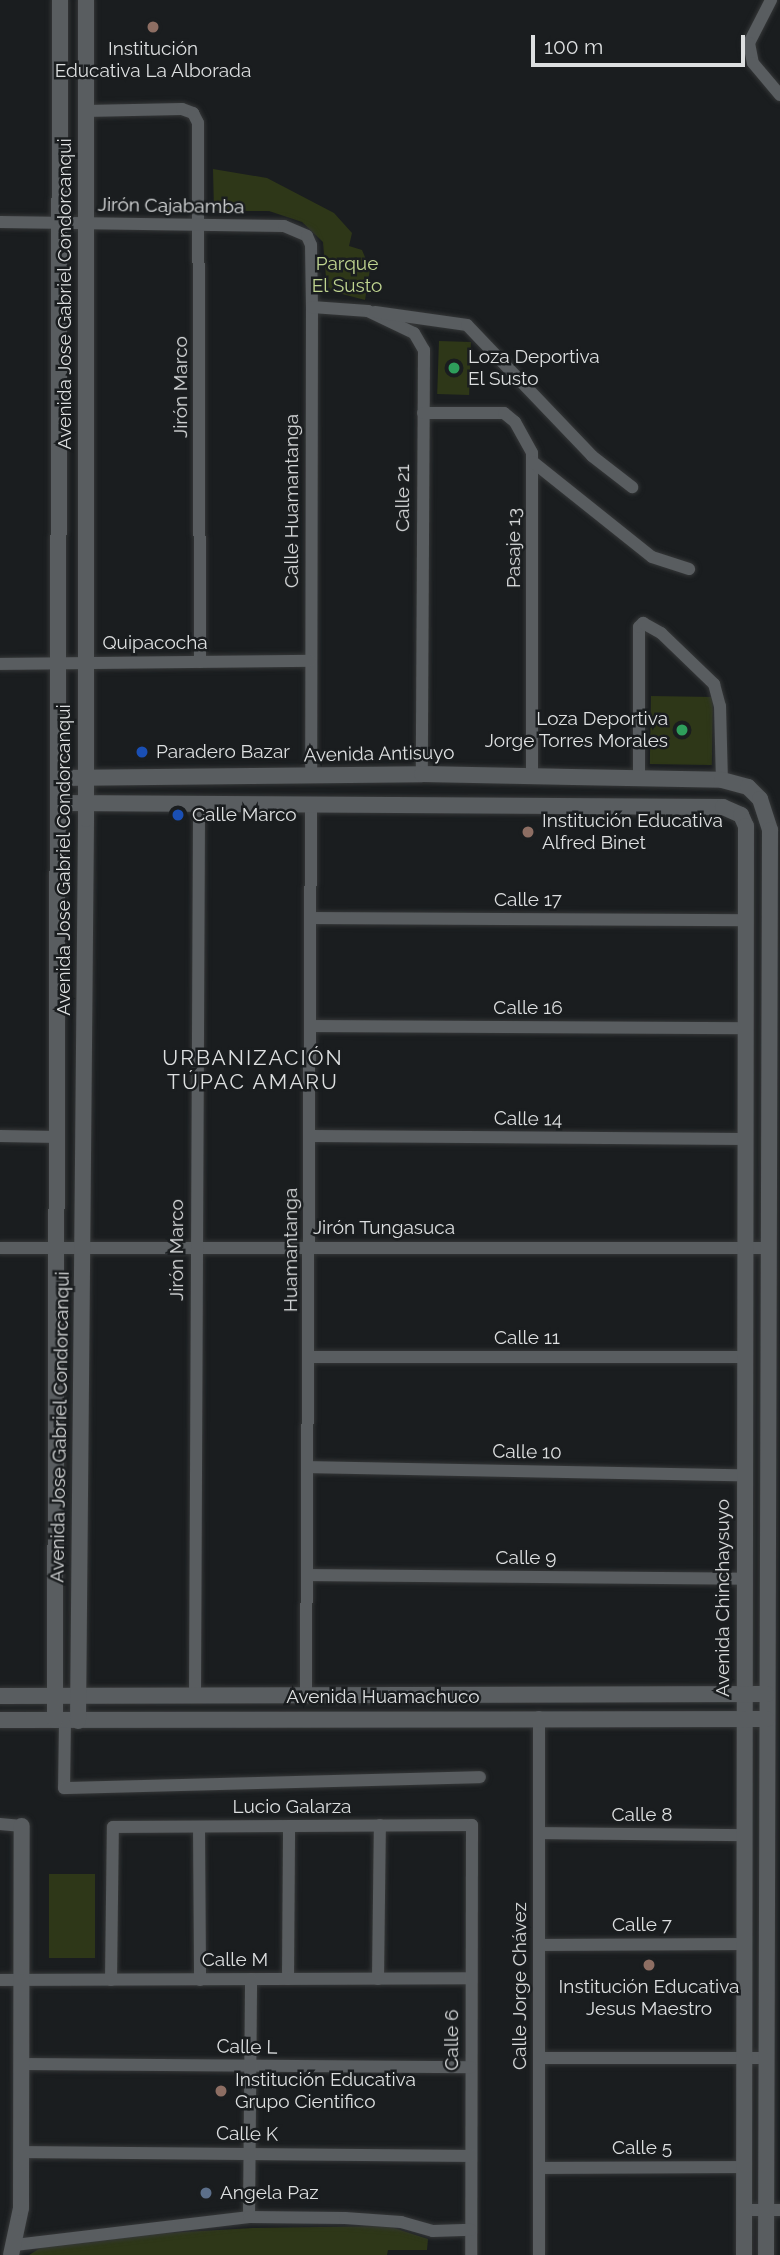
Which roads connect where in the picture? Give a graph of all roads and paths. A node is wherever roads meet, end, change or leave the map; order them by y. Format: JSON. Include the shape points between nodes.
{"nodes":[{"id":1,"x":60,"y":0,"type":"edge"},
{"id":2,"x":86,"y":0,"type":"edge"},
{"id":3,"x":771,"y":0,"type":"edge"},
{"id":4,"x":780,"y":96,"type":"edge"},
{"id":5,"x":85,"y":111,"type":"junction"},
{"id":6,"x":0,"y":222,"type":"edge"},
{"id":7,"x":58,"y":224,"type":"junction"},
{"id":8,"x":86,"y":225,"type":"junction"},
{"id":9,"x":200,"y":226,"type":"junction"},
{"id":10,"x":300,"y":230,"type":"joint"},
{"id":11,"x":312,"y":307,"type":"junction"},
{"id":12,"x":368,"y":312,"type":"junction"},
{"id":13,"x":423,"y":413,"type":"junction"},
{"id":14,"x":533,"y":462,"type":"junction"},
{"id":15,"x":632,"y":487,"type":"dead end"},
{"id":16,"x":689,"y":569,"type":"dead end"},
{"id":17,"x":310,"y":661,"type":"junction"},
{"id":18,"x":200,"y":662,"type":"junction"},
{"id":19,"x":0,"y":663,"type":"edge"},
{"id":20,"x":57,"y":663,"type":"junction"},
{"id":21,"x":86,"y":663,"type":"junction"},
{"id":22,"x":422,"y":774,"type":"junction"},
{"id":23,"x":532,"y":775,"type":"junction"},
{"id":24,"x":311,"y":776,"type":"junction"},
{"id":25,"x":86,"y":777,"type":"junction"},
{"id":26,"x":58,"y":778,"type":"junction"},
{"id":27,"x":639,"y":778,"type":"junction"},
{"id":28,"x":722,"y":780,"type":"junction"},
{"id":29,"x":86,"y":802,"type":"junction"},
{"id":30,"x":59,"y":803,"type":"junction"},
{"id":31,"x":199,"y":804,"type":"junction"},
{"id":32,"x":312,"y":804,"type":"junction"},
{"id":33,"x":311,"y":918,"type":"junction"},
{"id":34,"x":745,"y":920,"type":"junction"},
{"id":35,"x":745,"y":942,"type":"junction"},
{"id":36,"x":775,"y":942,"type":"edge"},
{"id":37,"x":311,"y":1026,"type":"junction"},
{"id":38,"x":745,"y":1028,"type":"junction"},
{"id":39,"x":775,"y":1059,"type":"edge"},
{"id":40,"x":0,"y":1136,"type":"edge"},
{"id":41,"x":310,"y":1136,"type":"junction"},
{"id":42,"x":59,"y":1137,"type":"junction"},
{"id":43,"x":745,"y":1139,"type":"junction"},
{"id":44,"x":83,"y":1245,"type":"junction"},
{"id":45,"x":59,"y":1246,"type":"junction"},
{"id":46,"x":197,"y":1247,"type":"junction"},
{"id":47,"x":312,"y":1247,"type":"junction"},
{"id":48,"x":0,"y":1248,"type":"edge"},
{"id":49,"x":745,"y":1248,"type":"junction"},
{"id":50,"x":769,"y":1248,"type":"junction"},
{"id":51,"x":774,"y":1311,"type":"edge"},
{"id":52,"x":310,"y":1357,"type":"junction"},
{"id":53,"x":743,"y":1357,"type":"junction"},
{"id":54,"x":309,"y":1467,"type":"junction"},
{"id":55,"x":744,"y":1475,"type":"junction"},
{"id":56,"x":307,"y":1575,"type":"junction"},
{"id":57,"x":744,"y":1579,"type":"junction"},
{"id":58,"x":774,"y":1596,"type":"edge"},
{"id":59,"x":744,"y":1694,"type":"junction"},
{"id":60,"x":767,"y":1694,"type":"junction"},
{"id":61,"x":78,"y":1695,"type":"junction"},
{"id":62,"x":0,"y":1696,"type":"edge"},
{"id":63,"x":55,"y":1696,"type":"junction"},
{"id":64,"x":195,"y":1696,"type":"junction"},
{"id":65,"x":306,"y":1696,"type":"junction"},
{"id":66,"x":539,"y":1717,"type":"junction"},
{"id":67,"x":744,"y":1719,"type":"junction"},
{"id":68,"x":0,"y":1720,"type":"edge"},
{"id":69,"x":66,"y":1720,"type":"junction"},
{"id":70,"x":772,"y":1724,"type":"edge"},
{"id":71,"x":480,"y":1777,"type":"dead end"},
{"id":72,"x":0,"y":1824,"type":"edge"},
{"id":73,"x":380,"y":1825,"type":"junction"},
{"id":74,"x":472,"y":1825,"type":"joint"},
{"id":75,"x":22,"y":1826,"type":"joint"},
{"id":76,"x":289,"y":1826,"type":"junction"},
{"id":77,"x":199,"y":1827,"type":"junction"},
{"id":78,"x":539,"y":1833,"type":"junction"},
{"id":79,"x":744,"y":1835,"type":"junction"},
{"id":80,"x":744,"y":1944,"type":"junction"},
{"id":81,"x":539,"y":1945,"type":"junction"},
{"id":82,"x":471,"y":1978,"type":"junction"},
{"id":83,"x":251,"y":1979,"type":"junction"},
{"id":84,"x":288,"y":1979,"type":"junction"},
{"id":85,"x":379,"y":1979,"type":"junction"},
{"id":86,"x":0,"y":1980,"type":"edge"},
{"id":87,"x":22,"y":1980,"type":"junction"},
{"id":88,"x":111,"y":1980,"type":"junction"},
{"id":89,"x":200,"y":1980,"type":"junction"},
{"id":90,"x":539,"y":2058,"type":"junction"},
{"id":91,"x":744,"y":2058,"type":"junction"},
{"id":92,"x":767,"y":2058,"type":"junction"},
{"id":93,"x":22,"y":2064,"type":"junction"},
{"id":94,"x":251,"y":2066,"type":"junction"},
{"id":95,"x":471,"y":2067,"type":"junction"},
{"id":96,"x":22,"y":2152,"type":"junction"},
{"id":97,"x":250,"y":2154,"type":"junction"},
{"id":98,"x":471,"y":2156,"type":"junction"},
{"id":99,"x":744,"y":2167,"type":"junction"},
{"id":100,"x":539,"y":2168,"type":"junction"},
{"id":101,"x":744,"y":2210,"type":"junction"},
{"id":102,"x":773,"y":2210,"type":"edge"},
{"id":103,"x":250,"y":2217,"type":"junction"},
{"id":104,"x":471,"y":2230,"type":"junction"},
{"id":105,"x":13,"y":2250,"type":"edge"},
{"id":106,"x":471,"y":2255,"type":"edge"},
{"id":107,"x":539,"y":2255,"type":"edge"},
{"id":108,"x":744,"y":2255,"type":"edge"},
{"id":109,"x":766,"y":2255,"type":"edge"}],
"edges":[{"from":1,"to":7,"type":"main road","name":"Avenida Jose Gabriel Condorcanqui"},
{"from":2,"to":5,"type":"main road","name":"Avenida Jose Gabriel Condorcanqui"},
{"from":3,"to":4,"type":"street","via":[[749,43],[753,63]]},
{"from":5,"to":8,"type":"main road","name":"Avenida Jose Gabriel Condorcanqui"},
{"from":5,"to":9,"type":"street","name":"Jirón Marco","via":[[181,109],[193,113],[198,123]]},
{"from":6,"to":7,"type":"street","name":"Jirón Cajabamba"},
{"from":7,"to":8,"type":"street","name":"Jirón Cajabamba"},
{"from":7,"to":20,"type":"main road","name":"Avenida Jose Gabriel Condorcanqui"},
{"from":8,"to":9,"type":"street","name":"Jirón Cajabamba"},
{"from":8,"to":21,"type":"main road","name":"Avenida Jose Gabriel Condorcanqui"},
{"from":9,"to":10,"type":"street","name":"Jirón Cajabamba"},
{"from":9,"to":18,"type":"street","name":"Jirón Marco"},
{"from":10,"to":11,"type":"street","name":"Calle Huamantanga","via":[[311,245]]},
{"from":11,"to":12,"type":"street","name":"Calle 21"},
{"from":11,"to":17,"type":"street","name":"Calle Huamantanga"},
{"from":12,"to":13,"type":"street","name":"Calle 21","via":[[422,340]]},
{"from":12,"to":15,"type":"street","via":[[467,325],[592,456]]},
{"from":13,"to":14,"type":"street","name":"Pasaje 13","via":[[509,416],[528,444]]},
{"from":13,"to":22,"type":"street","name":"Calle 21"},
{"from":14,"to":16,"type":"street","via":[[652,557]]},
{"from":14,"to":23,"type":"street","name":"Pasaje 13"},
{"from":17,"to":18,"type":"street","name":"Quipacocha"},
{"from":17,"to":24,"type":"street","name":"Calle Huamantanga"},
{"from":18,"to":21,"type":"street","name":"Quipacocha"},
{"from":19,"to":20,"type":"street","name":"Quipacocha"},
{"from":20,"to":21,"type":"street","name":"Quipacocha"},
{"from":20,"to":26,"type":"main road","name":"Avenida Jose Gabriel Condorcanqui"},
{"from":21,"to":25,"type":"main road","name":"Avenida Jose Gabriel Condorcanqui"},
{"from":22,"to":23,"type":"main road","name":"Avenida Antisuyo"},
{"from":22,"to":24,"type":"main road","name":"Avenida Antisuyo"},
{"from":23,"to":27,"type":"main road","name":"Avenida Antisuyo"},
{"from":24,"to":25,"type":"main road","name":"Avenida Antisuyo"},
{"from":25,"to":26,"type":"main road","name":"Avenida Antisuyo"},
{"from":25,"to":29,"type":"main road","name":"Avenida Jose Gabriel Condorcanqui"},
{"from":26,"to":30,"type":"main road","name":"Avenida Jose Gabriel Condorcanqui"},
{"from":27,"to":28,"type":"main road","name":"Avenida Antisuyo"},
{"from":27,"to":28,"type":"street","via":[[639,627],[649,624],[713,684],[720,706]]},
{"from":28,"to":36,"type":"main road","name":"Avenida Antisuyo","via":[[748,787],[766,814]]},
{"from":29,"to":30,"type":"main road"},
{"from":29,"to":31,"type":"main road"},
{"from":29,"to":44,"type":"main road","name":"Avenida Jose Gabriel Condorcanqui"},
{"from":30,"to":42,"type":"main road","name":"Avenida Jose Gabriel Condorcanqui"},
{"from":31,"to":32,"type":"main road"},
{"from":31,"to":46,"type":"street","name":"Jirón Marco"},
{"from":32,"to":33,"type":"street","name":"Huamantanga"},
{"from":32,"to":34,"type":"main road","via":[[734,810],[746,826]]},
{"from":33,"to":34,"type":"street","name":"Calle 17"},
{"from":33,"to":37,"type":"street","name":"Huamantanga"},
{"from":34,"to":35,"type":"main road"},
{"from":35,"to":36,"type":"main road"},
{"from":35,"to":38,"type":"main road","name":"Avenida Chinchaysuyo"},
{"from":36,"to":39,"type":"main road"},
{"from":37,"to":38,"type":"street","name":"Calle 16"},
{"from":37,"to":41,"type":"street","name":"Huamantanga"},
{"from":38,"to":43,"type":"main road","name":"Avenida Chinchaysuyo"},
{"from":39,"to":50,"type":"main road"},
{"from":40,"to":42,"type":"street"},
{"from":41,"to":43,"type":"street","name":"Calle 14"},
{"from":41,"to":47,"type":"street","name":"Huamantanga"},
{"from":42,"to":45,"type":"main road","name":"Avenida Jose Gabriel Condorcanqui"},
{"from":43,"to":49,"type":"main road","name":"Avenida Chinchaysuyo"},
{"from":44,"to":45,"type":"street","name":"Jirón Tungasuca"},
{"from":44,"to":46,"type":"street","name":"Jirón Tungasuca"},
{"from":44,"to":61,"type":"main road","name":"Avenida Jose Gabriel Condorcanqui"},
{"from":45,"to":48,"type":"street","name":"Jirón Tungasuca"},
{"from":45,"to":63,"type":"main road","name":"Avenida Jose Gabriel Condorcanqui"},
{"from":46,"to":47,"type":"street","name":"Jirón Tungasuca"},
{"from":46,"to":64,"type":"street","name":"Jirón Marco"},
{"from":47,"to":49,"type":"street","name":"Jirón Tungasuca"},
{"from":47,"to":52,"type":"street","name":"Huamantanga"},
{"from":49,"to":50,"type":"street","name":"Jirón Tungasuca"},
{"from":49,"to":53,"type":"main road","name":"Avenida Chinchaysuyo"},
{"from":50,"to":51,"type":"main road"},
{"from":51,"to":58,"type":"main road"},
{"from":52,"to":53,"type":"street","name":"Calle 11"},
{"from":52,"to":54,"type":"street","name":"Huamantanga"},
{"from":53,"to":55,"type":"main road","name":"Avenida Chinchaysuyo"},
{"from":54,"to":55,"type":"street","name":"Calle 10"},
{"from":54,"to":56,"type":"street","name":"Huamantanga"},
{"from":55,"to":57,"type":"main road","name":"Avenida Chinchaysuyo"},
{"from":56,"to":57,"type":"street","name":"Calle 9"},
{"from":56,"to":65,"type":"street","name":"Huamantanga"},
{"from":57,"to":59,"type":"main road","name":"Avenida Chinchaysuyo"},
{"from":58,"to":60,"type":"main road"},
{"from":59,"to":60,"type":"main road","name":"Avenida Huamachuco"},
{"from":59,"to":65,"type":"main road","name":"Avenida Huamachuco"},
{"from":59,"to":67,"type":"main road","name":"Avenida Chinchaysuyo"},
{"from":60,"to":70,"type":"main road"},
{"from":61,"to":63,"type":"main road","name":"Avenida Huamachuco"},
{"from":61,"to":64,"type":"main road","name":"Avenida Huamachuco"},
{"from":61,"to":69,"type":"main road","name":"Avenida Jose Gabriel Condorcanqui"},
{"from":62,"to":63,"type":"main road","name":"Avenida Huamachuco"},
{"from":63,"to":69,"type":"main road","name":"Avenida Jose Gabriel Condorcanqui"},
{"from":64,"to":65,"type":"main road","name":"Avenida Huamachuco"},
{"from":66,"to":67,"type":"main road","name":"Avenida Huamachuco"},
{"from":66,"to":69,"type":"main road","name":"Avenida Huamachuco"},
{"from":66,"to":78,"type":"street","name":"Calle Jorge Chávez"},
{"from":67,"to":70,"type":"main road","name":"Avenida Huamachuco"},
{"from":67,"to":79,"type":"main road","name":"Avenida Chinchaysuyo"},
{"from":68,"to":69,"type":"main road","name":"Avenida Huamachuco"},
{"from":69,"to":71,"type":"street","via":[[64,1788]]},
{"from":70,"to":92,"type":"main road"},
{"from":72,"to":75,"type":"street"},
{"from":73,"to":74,"type":"street","name":"Lucio Galarza"},
{"from":73,"to":76,"type":"street","name":"Lucio Galarza"},
{"from":73,"to":85,"type":"street"},
{"from":74,"to":82,"type":"street","name":"Calle 6"},
{"from":75,"to":87,"type":"main road"},
{"from":76,"to":77,"type":"street","name":"Lucio Galarza"},
{"from":76,"to":84,"type":"street"},
{"from":77,"to":88,"type":"street","name":"Lucio Galarza","via":[[113,1827]]},
{"from":77,"to":89,"type":"street"},
{"from":78,"to":79,"type":"street","name":"Calle 8"},
{"from":78,"to":81,"type":"street","name":"Calle Jorge Chávez"},
{"from":79,"to":80,"type":"main road","name":"Avenida Chinchaysuyo"},
{"from":80,"to":81,"type":"street","name":"Calle 7"},
{"from":80,"to":91,"type":"main road","name":"Avenida Chinchaysuyo"},
{"from":81,"to":90,"type":"street","name":"Calle Jorge Chávez"},
{"from":82,"to":85,"type":"street","name":"Calle M"},
{"from":82,"to":95,"type":"street","name":"Calle 6"},
{"from":83,"to":84,"type":"street","name":"Calle M"},
{"from":83,"to":89,"type":"street","name":"Calle M"},
{"from":83,"to":94,"type":"street"},
{"from":84,"to":85,"type":"street","name":"Calle M"},
{"from":86,"to":87,"type":"street","name":"Calle M"},
{"from":87,"to":88,"type":"street","name":"Calle M"},
{"from":87,"to":93,"type":"main road"},
{"from":88,"to":89,"type":"street","name":"Calle M"},
{"from":90,"to":91,"type":"street"},
{"from":90,"to":100,"type":"street","name":"Calle Jorge Chávez"},
{"from":91,"to":92,"type":"street"},
{"from":91,"to":99,"type":"main road","name":"Avenida Chinchaysuyo"},
{"from":92,"to":102,"type":"main road"},
{"from":93,"to":94,"type":"street","name":"Calle L"},
{"from":93,"to":96,"type":"main road"},
{"from":94,"to":95,"type":"street","name":"Calle L"},
{"from":94,"to":97,"type":"street"},
{"from":95,"to":98,"type":"street","name":"Calle 6"},
{"from":96,"to":97,"type":"street","name":"Calle K"},
{"from":96,"to":105,"type":"main road","via":[[21,2208]]},
{"from":97,"to":98,"type":"street","name":"Calle K"},
{"from":97,"to":103,"type":"street"},
{"from":98,"to":104,"type":"street","name":"Calle 6"},
{"from":99,"to":100,"type":"street","name":"Calle 5"},
{"from":99,"to":101,"type":"main road","name":"Avenida Chinchaysuyo"},
{"from":100,"to":107,"type":"street","name":"Calle Jorge Chávez"},
{"from":101,"to":102,"type":"street"},
{"from":101,"to":108,"type":"main road","name":"Avenida Chinchaysuyo"},
{"from":102,"to":109,"type":"main road"},
{"from":103,"to":104,"type":"street","via":[[345,2218],[401,2222],[433,2231]]},
{"from":103,"to":105,"type":"street"},
{"from":104,"to":106,"type":"street","name":"Calle 6"}]}
